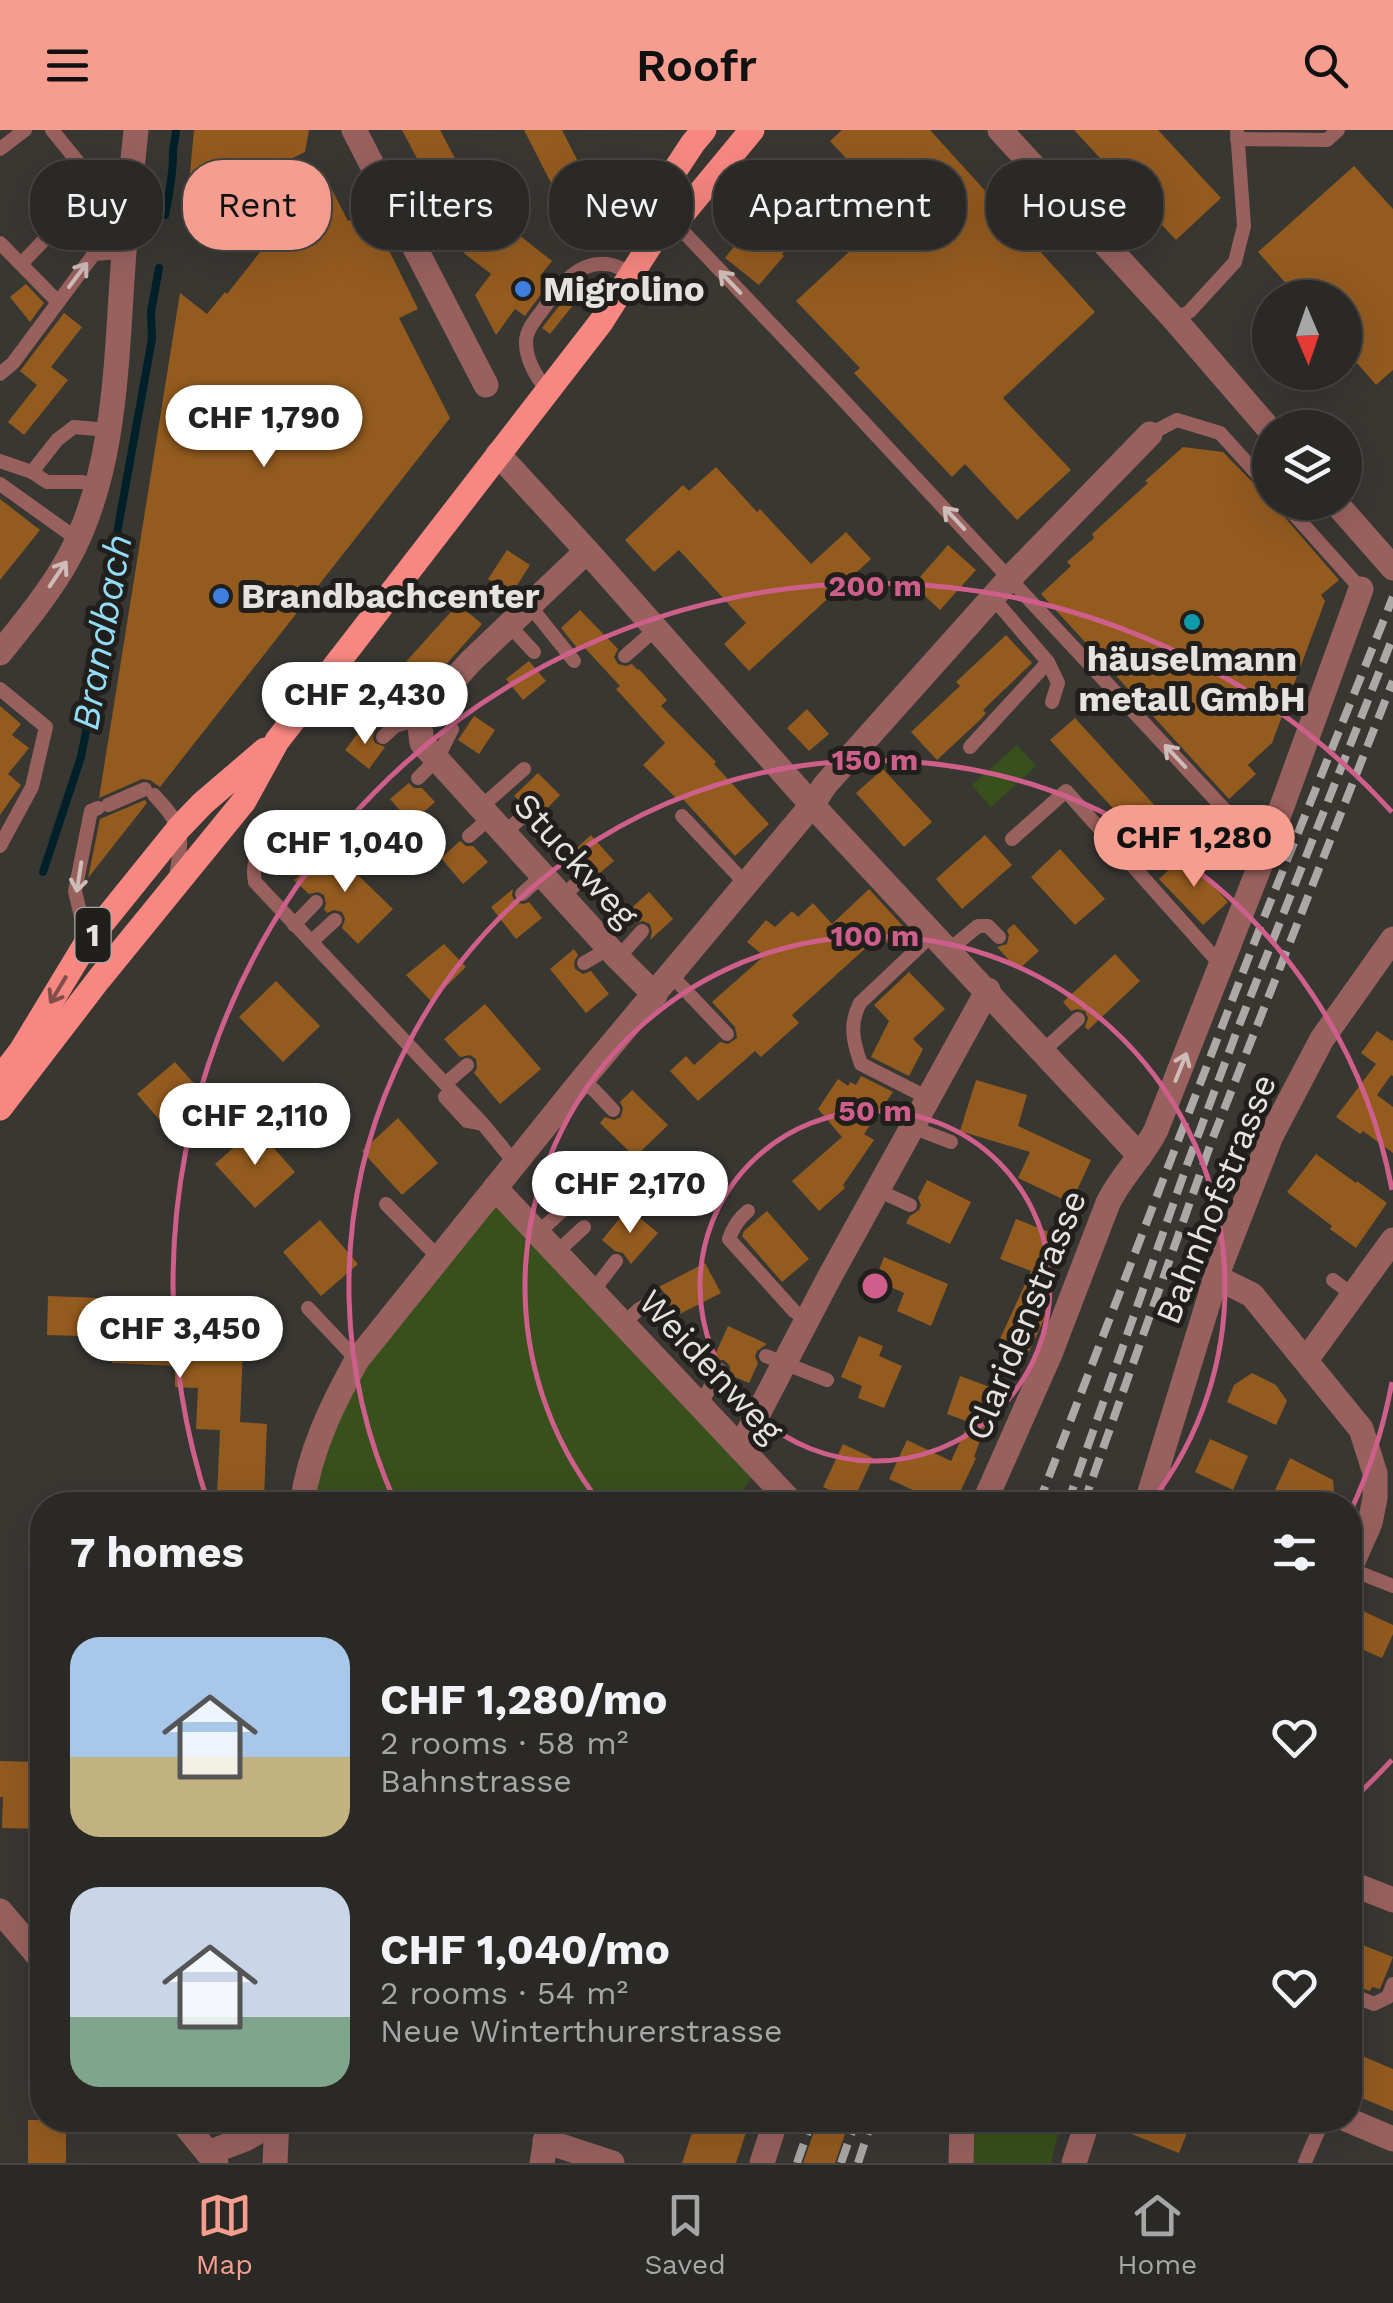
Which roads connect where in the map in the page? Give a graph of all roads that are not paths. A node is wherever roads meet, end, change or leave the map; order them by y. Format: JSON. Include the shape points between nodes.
{"nodes":[{"id":1,"x":26,"y":130,"type":"edge"},
{"id":2,"x":52,"y":130,"type":"edge"},
{"id":3,"x":136,"y":130,"type":"edge"},
{"id":4,"x":354,"y":130,"type":"edge"},
{"id":5,"x":704,"y":130,"type":"edge"},
{"id":6,"x":752,"y":130,"type":"edge"},
{"id":7,"x":1000,"y":130,"type":"edge"},
{"id":8,"x":1338,"y":130,"type":"edge"},
{"id":9,"x":1237,"y":134,"type":"edge"},
{"id":10,"x":0,"y":149,"type":"edge"},
{"id":11,"x":682,"y":160,"type":"edge"},
{"id":12,"x":693,"y":201,"type":"edge"},
{"id":13,"x":0,"y":242,"type":"edge"},
{"id":14,"x":693,"y":242,"type":"edge"},
{"id":15,"x":648,"y":250,"type":"edge"},
{"id":16,"x":124,"y":252,"type":"junction"},
{"id":17,"x":21,"y":264,"type":"junction"},
{"id":18,"x":634,"y":274,"type":"junction"},
{"id":19,"x":58,"y":302,"type":"junction"},
{"id":20,"x":1175,"y":320,"type":"junction"},
{"id":21,"x":0,"y":374,"type":"edge"},
{"id":22,"x":486,"y":384,"type":"dead end"},
{"id":23,"x":548,"y":391,"type":"junction"},
{"id":24,"x":1253,"y":410,"type":"edge"},
{"id":25,"x":108,"y":430,"type":"junction"},
{"id":26,"x":1150,"y":434,"type":"joint"},
{"id":27,"x":498,"y":454,"type":"junction"},
{"id":28,"x":0,"y":461,"type":"edge"},
{"id":29,"x":1252,"y":468,"type":"edge"},
{"id":30,"x":32,"y":472,"type":"junction"},
{"id":31,"x":0,"y":484,"type":"edge"},
{"id":32,"x":97,"y":486,"type":"junction"},
{"id":33,"x":1299,"y":520,"type":"edge"},
{"id":34,"x":1351,"y":520,"type":"edge"},
{"id":35,"x":77,"y":539,"type":"junction"},
{"id":36,"x":588,"y":551,"type":"junction"},
{"id":37,"x":1393,"y":568,"type":"edge"},
{"id":38,"x":1010,"y":578,"type":"junction"},
{"id":39,"x":1362,"y":590,"type":"joint"},
{"id":40,"x":993,"y":598,"type":"junction"},
{"id":41,"x":530,"y":606,"type":"junction"},
{"id":42,"x":508,"y":626,"type":"junction"},
{"id":43,"x":656,"y":629,"type":"junction"},
{"id":44,"x":534,"y":652,"type":"dead end"},
{"id":45,"x":0,"y":653,"type":"edge"},
{"id":46,"x":625,"y":656,"type":"dead end"},
{"id":47,"x":574,"y":661,"type":"dead end"},
{"id":48,"x":1048,"y":662,"type":"junction"},
{"id":49,"x":0,"y":689,"type":"edge"},
{"id":50,"x":1052,"y":702,"type":"dead end"},
{"id":51,"x":421,"y":711,"type":"junction"},
{"id":52,"x":452,"y":729,"type":"dead end"},
{"id":53,"x":382,"y":738,"type":"dead end"},
{"id":54,"x":277,"y":741,"type":"junction"},
{"id":55,"x":970,"y":746,"type":"dead end"},
{"id":56,"x":428,"y":768,"type":"junction"},
{"id":57,"x":524,"y":769,"type":"dead end"},
{"id":58,"x":812,"y":805,"type":"junction"},
{"id":59,"x":529,"y":811,"type":"dead end"},
{"id":60,"x":682,"y":816,"type":"dead end"},
{"id":61,"x":294,"y":819,"type":"dead end"},
{"id":62,"x":492,"y":819,"type":"junction"},
{"id":63,"x":179,"y":828,"type":"junction"},
{"id":64,"x":468,"y":836,"type":"dead end"},
{"id":65,"x":1012,"y":839,"type":"dead end"},
{"id":66,"x":0,"y":846,"type":"edge"},
{"id":67,"x":1265,"y":853,"type":"junction"},
{"id":68,"x":586,"y":872,"type":"dead end"},
{"id":69,"x":542,"y":876,"type":"junction"},
{"id":70,"x":175,"y":883,"type":"junction"},
{"id":71,"x":745,"y":884,"type":"junction"},
{"id":72,"x":522,"y":894,"type":"dead end"},
{"id":73,"x":563,"y":898,"type":"junction"},
{"id":74,"x":316,"y":902,"type":"dead end"},
{"id":75,"x":335,"y":920,"type":"dead end"},
{"id":76,"x":294,"y":924,"type":"junction"},
{"id":77,"x":642,"y":932,"type":"dead end"},
{"id":78,"x":999,"y":936,"type":"dead end"},
{"id":79,"x":1393,"y":939,"type":"edge"},
{"id":80,"x":87,"y":942,"type":"junction"},
{"id":81,"x":311,"y":942,"type":"junction"},
{"id":82,"x":941,"y":942,"type":"junction"},
{"id":83,"x":614,"y":953,"type":"junction"},
{"id":84,"x":584,"y":963,"type":"dead end"},
{"id":85,"x":1221,"y":966,"type":"junction"},
{"id":86,"x":663,"y":985,"type":"junction"},
{"id":87,"x":988,"y":990,"type":"junction"},
{"id":88,"x":1078,"y":1019,"type":"dead end"},
{"id":89,"x":727,"y":1034,"type":"dead end"},
{"id":90,"x":1044,"y":1050,"type":"junction"},
{"id":91,"x":466,"y":1065,"type":"dead end"},
{"id":92,"x":0,"y":1078,"type":"edge"},
{"id":93,"x":582,"y":1080,"type":"junction"},
{"id":94,"x":444,"y":1089,"type":"junction"},
{"id":95,"x":928,"y":1098,"type":"junction"},
{"id":96,"x":0,"y":1108,"type":"edge"},
{"id":97,"x":612,"y":1110,"type":"dead end"},
{"id":98,"x":912,"y":1127,"type":"junction"},
{"id":99,"x":951,"y":1142,"type":"dead end"},
{"id":100,"x":1140,"y":1156,"type":"junction"},
{"id":101,"x":516,"y":1163,"type":"junction"},
{"id":102,"x":495,"y":1188,"type":"junction"},
{"id":103,"x":877,"y":1190,"type":"junction"},
{"id":104,"x":386,"y":1204,"type":"dead end"},
{"id":105,"x":566,"y":1206,"type":"dead end"},
{"id":106,"x":910,"y":1206,"type":"dead end"},
{"id":107,"x":748,"y":1211,"type":"dead end"},
{"id":108,"x":584,"y":1228,"type":"dead end"},
{"id":109,"x":538,"y":1233,"type":"junction"},
{"id":110,"x":1393,"y":1240,"type":"edge"},
{"id":111,"x":556,"y":1253,"type":"junction"},
{"id":112,"x":440,"y":1258,"type":"junction"},
{"id":113,"x":616,"y":1261,"type":"dead end"},
{"id":114,"x":1216,"y":1278,"type":"junction"},
{"id":115,"x":593,"y":1292,"type":"junction"},
{"id":116,"x":656,"y":1299,"type":"dead end"},
{"id":117,"x":308,"y":1308,"type":"dead end"},
{"id":118,"x":807,"y":1320,"type":"junction"},
{"id":119,"x":624,"y":1324,"type":"junction"},
{"id":120,"x":357,"y":1360,"type":"junction"},
{"id":121,"x":775,"y":1360,"type":"junction"},
{"id":122,"x":1306,"y":1360,"type":"junction"},
{"id":123,"x":720,"y":1370,"type":"dead end"},
{"id":124,"x":827,"y":1380,"type":"dead end"},
{"id":125,"x":700,"y":1406,"type":"junction"},
{"id":126,"x":740,"y":1448,"type":"junction"},
{"id":127,"x":303,"y":1492,"type":"edge"},
{"id":128,"x":782,"y":1492,"type":"edge"},
{"id":129,"x":989,"y":1492,"type":"edge"},
{"id":130,"x":1150,"y":1492,"type":"edge"},
{"id":131,"x":1362,"y":1541,"type":"edge"},
{"id":132,"x":1362,"y":1573,"type":"edge"},
{"id":133,"x":1393,"y":1586,"type":"edge"},
{"id":134,"x":1362,"y":1888,"type":"edge"},
{"id":135,"x":1393,"y":1900,"type":"edge"},
{"id":136,"x":0,"y":1912,"type":"edge"},
{"id":137,"x":30,"y":1946,"type":"edge"},
{"id":138,"x":1393,"y":1984,"type":"edge"},
{"id":139,"x":1362,"y":1999,"type":"edge"},
{"id":140,"x":1362,"y":2126,"type":"edge"},
{"id":141,"x":191,"y":2132,"type":"edge"},
{"id":142,"x":257,"y":2132,"type":"edge"},
{"id":143,"x":276,"y":2132,"type":"edge"},
{"id":144,"x":772,"y":2132,"type":"edge"},
{"id":145,"x":1084,"y":2132,"type":"edge"},
{"id":146,"x":1319,"y":2132,"type":"edge"},
{"id":147,"x":1393,"y":2139,"type":"edge"},
{"id":148,"x":961,"y":2140,"type":"edge"},
{"id":149,"x":545,"y":2141,"type":"edge"},
{"id":150,"x":212,"y":2158,"type":"edge"},
{"id":151,"x":1306,"y":2162,"type":"edge"},
{"id":152,"x":275,"y":2163,"type":"edge"},
{"id":153,"x":612,"y":2163,"type":"edge"},
{"id":154,"x":762,"y":2163,"type":"edge"},
{"id":155,"x":949,"y":2163,"type":"edge"},
{"id":156,"x":1074,"y":2163,"type":"edge"}],
"edges":[{"from":1,"to":10,"type":"lane"},
{"from":2,"to":17,"type":"lane","via":[[78,162],[66,217]]},
{"from":3,"to":16,"type":"street"},
{"from":4,"to":22,"type":"street"},
{"from":5,"to":11,"type":"main road","number":"1"},
{"from":6,"to":12,"type":"main road","number":"1"},
{"from":7,"to":20,"type":"street"},
{"from":8,"to":9,"type":"lane","via":[[1327,140]]},
{"from":9,"to":20,"type":"lane","via":[[1244,226],[1235,262]]},
{"from":13,"to":17,"type":"lane"},
{"from":38,"to":14,"type":"lane","one_way":true},
{"from":15,"to":18,"type":"main road","number":"1"},
{"from":19,"to":16,"type":"lane","one_way":true,"via":[[94,254]]},
{"from":16,"to":25,"type":"street"},
{"from":17,"to":19,"type":"lane"},
{"from":18,"to":23,"type":"main road","number":"1"},
{"from":18,"to":23,"type":"lane","via":[[610,264],[588,267],[559,287],[526,341],[534,374]]},
{"from":19,"to":21,"type":"lane"},
{"from":20,"to":24,"type":"street"},
{"from":23,"to":27,"type":"main road","number":"1"},
{"from":25,"to":30,"type":"lane","via":[[74,426]]},
{"from":25,"to":32,"type":"street"},
{"from":26,"to":29,"type":"lane","via":[[1177,420],[1220,432]]},
{"from":26,"to":38,"type":"street"},
{"from":27,"to":36,"type":"street"},
{"from":27,"to":54,"type":"main road","number":"1"},
{"from":28,"to":30,"type":"lane"},
{"from":30,"to":32,"type":"lane","via":[[47,482]]},
{"from":31,"to":35,"type":"lane"},
{"from":32,"to":35,"type":"street"},
{"from":33,"to":39,"type":"lane"},
{"from":34,"to":37,"type":"street"},
{"from":45,"to":35,"type":"street","one_way":true},
{"from":36,"to":41,"type":"street"},
{"from":36,"to":43,"type":"street"},
{"from":38,"to":40,"type":"street"},
{"from":67,"to":38,"type":"lane","one_way":true},
{"from":39,"to":67,"type":"street","name":"Claridenstrasse"},
{"from":40,"to":48,"type":"lane"},
{"from":40,"to":58,"type":"street"},
{"from":41,"to":42,"type":"street"},
{"from":41,"to":47,"type":"lane"},
{"from":42,"to":44,"type":"lane"},
{"from":42,"to":51,"type":"street","via":[[464,656]]},
{"from":43,"to":46,"type":"lane"},
{"from":43,"to":58,"type":"street"},
{"from":48,"to":50,"type":"lane","via":[[1058,683]]},
{"from":48,"to":55,"type":"lane"},
{"from":49,"to":66,"type":"lane","via":[[46,727],[32,787]]},
{"from":51,"to":53,"type":"lane"},
{"from":51,"to":56,"type":"street","name":"Stuckweg"},
{"from":52,"to":56,"type":"lane"},
{"from":54,"to":63,"type":"main road","number":"1"},
{"from":54,"to":70,"type":"main road","number":"1","via":[[244,801]]},
{"from":56,"to":62,"type":"street","name":"Stuckweg"},
{"from":57,"to":62,"type":"lane"},
{"from":58,"to":71,"type":"street"},
{"from":58,"to":82,"type":"street"},
{"from":59,"to":62,"type":"lane"},
{"from":60,"to":71,"type":"lane"},
{"from":61,"to":76,"type":"lane","via":[[263,843],[252,866],[255,882]]},
{"from":62,"to":64,"type":"lane"},
{"from":62,"to":69,"type":"street","name":"Stuckweg"},
{"from":63,"to":70,"type":"lane"},
{"from":63,"to":80,"type":"main road","number":"1"},
{"from":63,"to":80,"type":"lane","one_way":true,"via":[[150,792],[91,811],[76,891]]},
{"from":65,"to":85,"type":"lane","via":[[1066,791]]},
{"from":67,"to":85,"type":"street","name":"Claridenstrasse"},
{"from":68,"to":73,"type":"lane"},
{"from":69,"to":72,"type":"lane"},
{"from":69,"to":73,"type":"street","name":"Stuckweg"},
{"from":70,"to":96,"type":"main road","number":"1"},
{"from":71,"to":86,"type":"street"},
{"from":73,"to":83,"type":"street","name":"Stuckweg"},
{"from":74,"to":76,"type":"lane"},
{"from":75,"to":81,"type":"lane"},
{"from":76,"to":81,"type":"lane"},
{"from":77,"to":83,"type":"lane"},
{"from":78,"to":82,"type":"lane","via":[[978,926]]},
{"from":79,"to":114,"type":"street","name":"Bahnhofstrasse","via":[[1322,1040],[1271,1136]]},
{"from":80,"to":92,"type":"main road","number":"1","one_way":true},
{"from":81,"to":94,"type":"lane"},
{"from":82,"to":87,"type":"street"},
{"from":82,"to":95,"type":"lane","via":[[860,1003],[853,1017],[861,1064]]},
{"from":83,"to":84,"type":"lane"},
{"from":83,"to":86,"type":"street","name":"Stuckweg"},
{"from":100,"to":85,"type":"street","name":"Claridenstrasse","one_way":true},
{"from":86,"to":89,"type":"lane"},
{"from":86,"to":93,"type":"street"},
{"from":87,"to":90,"type":"street"},
{"from":87,"to":95,"type":"street"},
{"from":88,"to":90,"type":"lane"},
{"from":90,"to":100,"type":"street"},
{"from":91,"to":94,"type":"lane"},
{"from":93,"to":97,"type":"lane"},
{"from":93,"to":101,"type":"street"},
{"from":94,"to":101,"type":"lane"},
{"from":95,"to":98,"type":"street"},
{"from":98,"to":99,"type":"lane"},
{"from":98,"to":103,"type":"street"},
{"from":100,"to":129,"type":"street","name":"Claridenstrasse","via":[[1108,1203]]},
{"from":101,"to":102,"type":"street"},
{"from":102,"to":109,"type":"street","name":"Weidenweg"},
{"from":102,"to":112,"type":"street"},
{"from":103,"to":106,"type":"lane"},
{"from":103,"to":118,"type":"street"},
{"from":104,"to":112,"type":"lane"},
{"from":105,"to":109,"type":"lane"},
{"from":107,"to":118,"type":"lane","via":[[729,1240]]},
{"from":108,"to":111,"type":"lane"},
{"from":109,"to":111,"type":"street","name":"Weidenweg"},
{"from":110,"to":122,"type":"street","via":[[1343,1288]]},
{"from":111,"to":115,"type":"street","name":"Weidenweg"},
{"from":112,"to":120,"type":"street"},
{"from":113,"to":115,"type":"lane"},
{"from":114,"to":122,"type":"street","via":[[1252,1295]]},
{"from":114,"to":130,"type":"street","name":"Bahnhofstrasse"},
{"from":115,"to":119,"type":"street","name":"Weidenweg"},
{"from":116,"to":119,"type":"lane"},
{"from":117,"to":120,"type":"lane"},
{"from":118,"to":121,"type":"street"},
{"from":119,"to":125,"type":"street","name":"Weidenweg"},
{"from":120,"to":127,"type":"street","via":[[333,1404]]},
{"from":121,"to":124,"type":"lane"},
{"from":121,"to":126,"type":"street"},
{"from":122,"to":131,"type":"street","via":[[1361,1429],[1369,1449],[1375,1498]]},
{"from":123,"to":125,"type":"lane"},
{"from":125,"to":126,"type":"street","name":"Weidenweg"},
{"from":126,"to":128,"type":"street","name":"Weidenweg"},
{"from":132,"to":133,"type":"lane"},
{"from":134,"to":135,"type":"street"},
{"from":136,"to":137,"type":"street"},
{"from":138,"to":139,"type":"lane","via":[[1388,1997],[1374,2004]]},
{"from":140,"to":147,"type":"street"},
{"from":141,"to":150,"type":"street"},
{"from":142,"to":150,"type":"street"},
{"from":143,"to":152,"type":"street"},
{"from":144,"to":154,"type":"street"},
{"from":145,"to":156,"type":"street"},
{"from":146,"to":151,"type":"lane"},
{"from":148,"to":155,"type":"lane"},
{"from":149,"to":153,"type":"street"}]}
